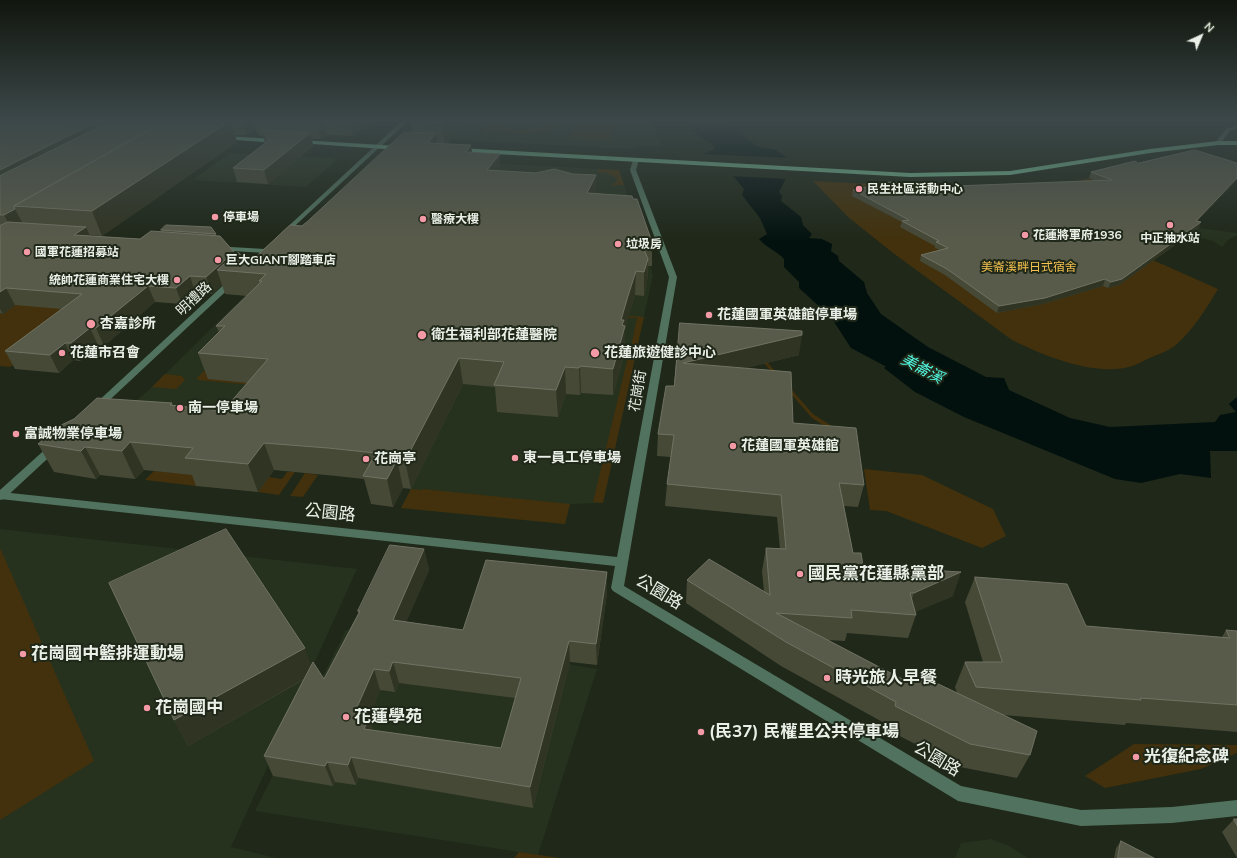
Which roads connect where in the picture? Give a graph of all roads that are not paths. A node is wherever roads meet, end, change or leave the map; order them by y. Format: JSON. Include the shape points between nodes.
{"nodes":[{"id":1,"x":362,"y":161,"type":"edge"},
{"id":2,"x":636,"y":161,"type":"edge"},
{"id":3,"x":655,"y":161,"type":"edge"},
{"id":4,"x":1093,"y":161,"type":"edge"},
{"id":5,"x":279,"y":239,"type":"edge"},
{"id":6,"x":210,"y":248,"type":"edge"},
{"id":7,"x":254,"y":262,"type":"edge"},
{"id":8,"x":238,"y":276,"type":"edge"},
{"id":9,"x":92,"y":412,"type":"edge"},
{"id":10,"x":58,"y":443,"type":"edge"},
{"id":11,"x":0,"y":496,"type":"edge"},
{"id":12,"x":621,"y":562,"type":"junction"},
{"id":13,"x":1237,"y":808,"type":"edge"}],
"edges":[{"from":1,"to":5,"type":"street"},
{"from":2,"to":12,"type":"street","name":"花崗街","via":[[633,170],[673,276]]},
{"from":3,"to":4,"type":"main road","via":[[910,175],[1010,173]]},
{"from":6,"to":7,"type":"street","via":[[268,249]]},
{"from":8,"to":9,"type":"street","name":"明禮路"},
{"from":10,"to":11,"type":"street"},
{"from":11,"to":12,"type":"street","name":"公園路"},
{"from":12,"to":13,"type":"street","name":"公園路","via":[[617,588],[958,793],[1081,818],[1172,816]]}]}
